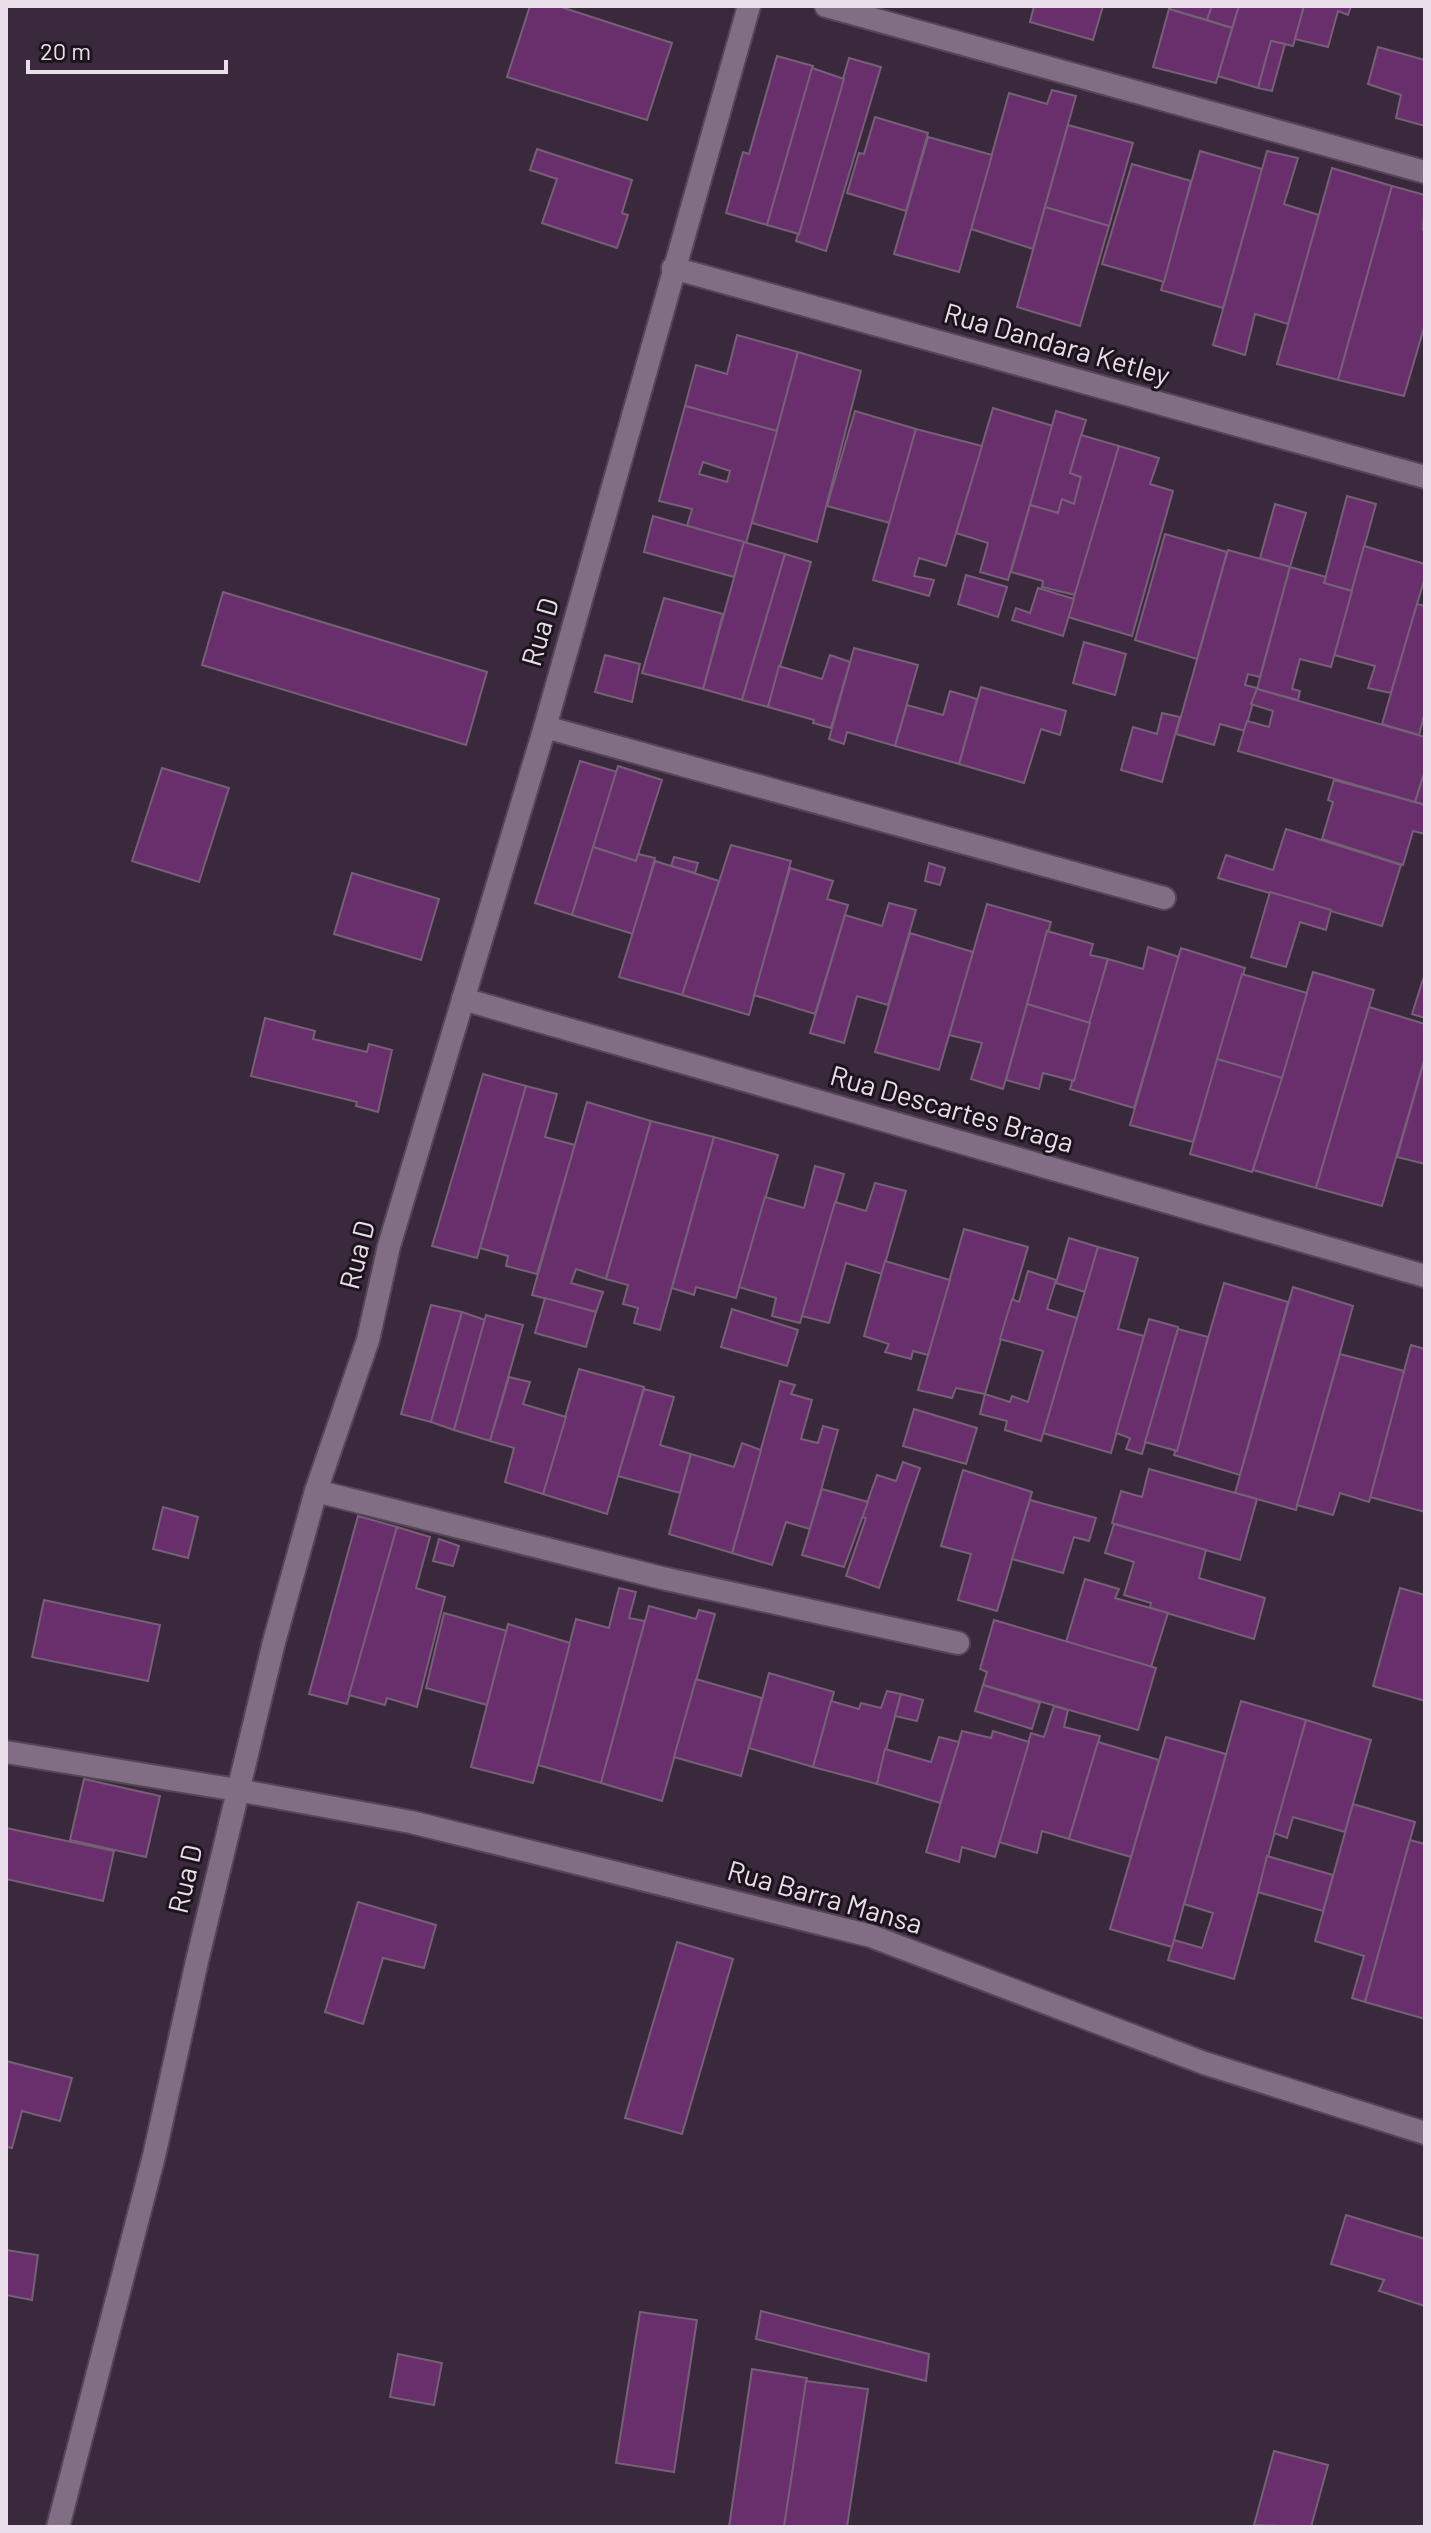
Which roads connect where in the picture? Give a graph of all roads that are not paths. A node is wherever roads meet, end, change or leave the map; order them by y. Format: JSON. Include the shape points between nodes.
{"nodes":[{"id":1,"x":749,"y":6,"type":"edge"},
{"id":2,"x":826,"y":6,"type":"edge"},
{"id":3,"x":1425,"y":172,"type":"edge"},
{"id":4,"x":673,"y":268,"type":"junction"},
{"id":5,"x":1425,"y":477,"type":"edge"},
{"id":6,"x":545,"y":727,"type":"junction"},
{"id":7,"x":1164,"y":898,"type":"dead end"},
{"id":8,"x":463,"y":999,"type":"junction"},
{"id":9,"x":1425,"y":1276,"type":"edge"},
{"id":10,"x":316,"y":1491,"type":"junction"},
{"id":11,"x":958,"y":1643,"type":"dead end"},
{"id":12,"x":6,"y":1752,"type":"edge"},
{"id":13,"x":237,"y":1790,"type":"junction"},
{"id":14,"x":1425,"y":2133,"type":"edge"},
{"id":15,"x":58,"y":2527,"type":"edge"}],
"edges":[{"from":1,"to":4,"type":"street","name":"Rua D"},
{"from":2,"to":3,"type":"street"},
{"from":4,"to":5,"type":"street","name":"Rua Dandara Ketley"},
{"from":4,"to":6,"type":"street","name":"Rua D"},
{"from":6,"to":7,"type":"street"},
{"from":6,"to":8,"type":"street","name":"Rua D"},
{"from":8,"to":9,"type":"street","name":"Rua Descartes Braga"},
{"from":8,"to":10,"type":"street","name":"Rua D","via":[[389,1246],[368,1340]]},
{"from":10,"to":11,"type":"street","via":[[662,1578]]},
{"from":10,"to":13,"type":"street","name":"Rua D"},
{"from":12,"to":13,"type":"street","name":"Rua Barra Mansa"},
{"from":13,"to":14,"type":"street","name":"Rua Barra Mansa","via":[[411,1822],[871,1936],[1204,2063]]},
{"from":13,"to":15,"type":"street","name":"Rua D","via":[[154,2156]]}]}
